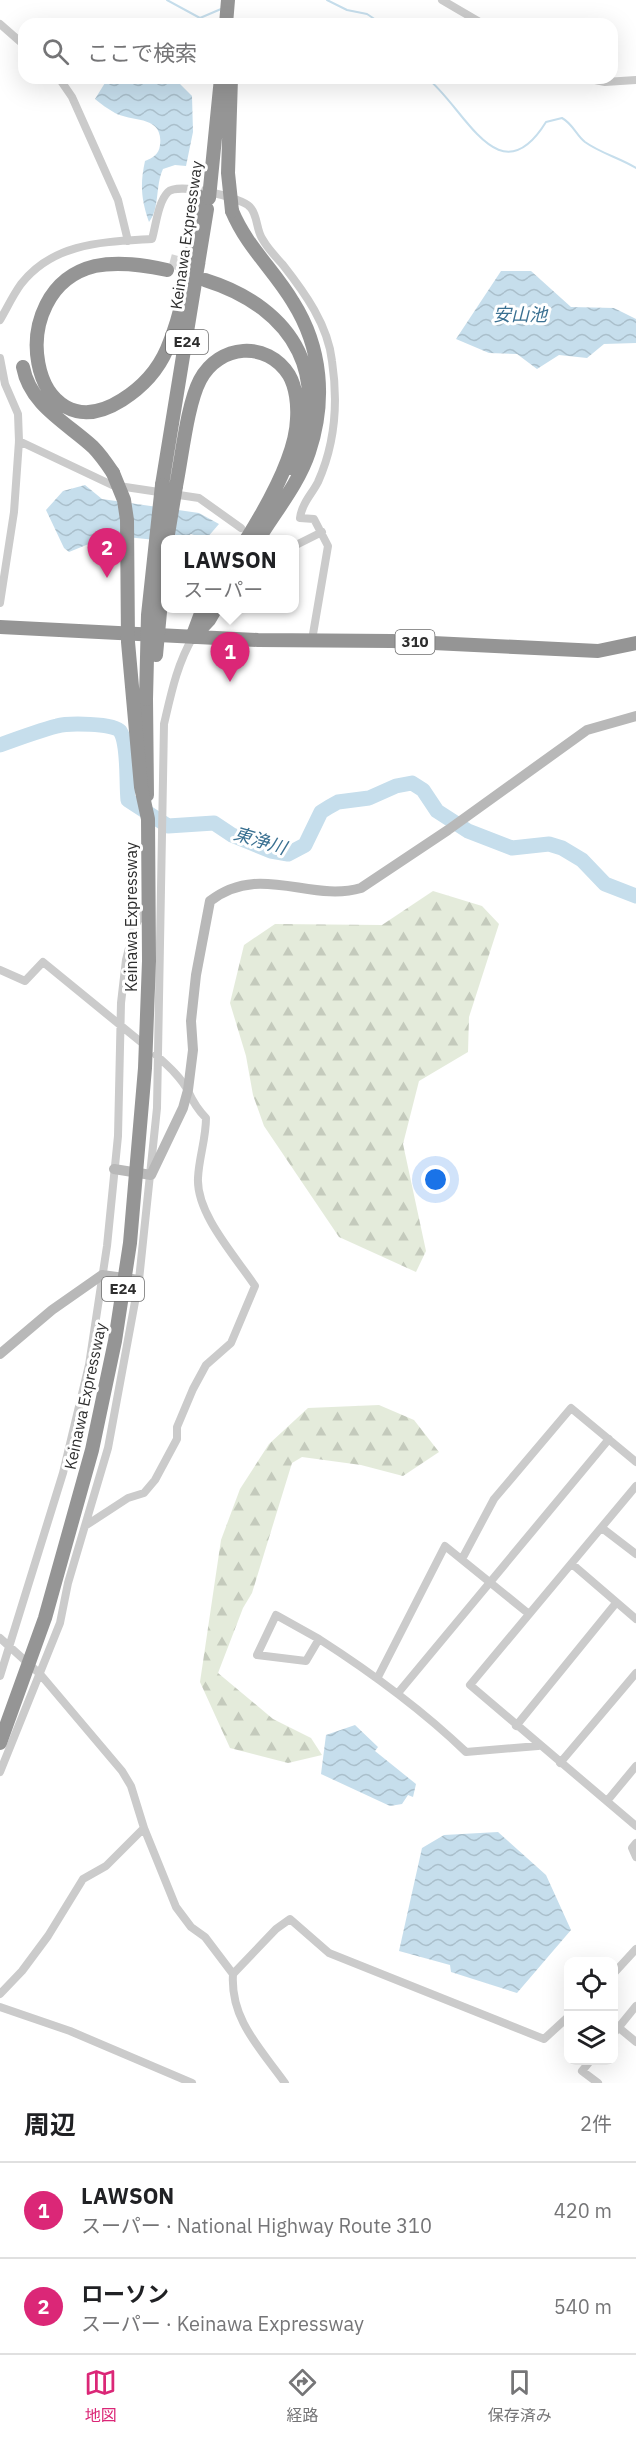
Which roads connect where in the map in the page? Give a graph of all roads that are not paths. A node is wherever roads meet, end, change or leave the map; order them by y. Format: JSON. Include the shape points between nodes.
{"nodes":[{"id":1,"x":228,"y":0,"type":"edge"},
{"id":2,"x":234,"y":0,"type":"edge"},
{"id":3,"x":442,"y":0,"type":"edge"},
{"id":4,"x":226,"y":18,"type":"edge"},
{"id":5,"x":233,"y":18,"type":"edge"},
{"id":6,"x":473,"y":18,"type":"edge"},
{"id":7,"x":0,"y":24,"type":"edge"},
{"id":8,"x":18,"y":40,"type":"edge"},
{"id":9,"x":636,"y":80,"type":"edge"},
{"id":10,"x":618,"y":81,"type":"edge"},
{"id":11,"x":63,"y":84,"type":"edge"},
{"id":12,"x":220,"y":84,"type":"edge"},
{"id":13,"x":231,"y":84,"type":"edge"},
{"id":14,"x":204,"y":198,"type":"junction"},
{"id":15,"x":128,"y":241,"type":"junction"},
{"id":16,"x":30,"y":306,"type":"dead end"},
{"id":17,"x":0,"y":320,"type":"edge"},
{"id":18,"x":21,"y":350,"type":"dead end"},
{"id":19,"x":0,"y":358,"type":"edge"},
{"id":20,"x":319,"y":395,"type":"junction"},
{"id":21,"x":19,"y":441,"type":"junction"},
{"id":22,"x":169,"y":486,"type":"junction"},
{"id":23,"x":270,"y":500,"type":"junction"},
{"id":24,"x":322,"y":532,"type":"junction"},
{"id":25,"x":244,"y":534,"type":"edge"},
{"id":26,"x":161,"y":535,"type":"edge"},
{"id":27,"x":161,"y":535,"type":"edge"},
{"id":28,"x":167,"y":535,"type":"edge"},
{"id":29,"x":261,"y":535,"type":"edge"},
{"id":30,"x":299,"y":544,"type":"edge"},
{"id":31,"x":161,"y":591,"type":"edge"},
{"id":32,"x":0,"y":603,"type":"edge"},
{"id":33,"x":202,"y":613,"type":"edge"},
{"id":34,"x":213,"y":613,"type":"edge"},
{"id":35,"x":0,"y":627,"type":"edge"},
{"id":36,"x":193,"y":637,"type":"junction"},
{"id":37,"x":312,"y":640,"type":"junction"},
{"id":38,"x":636,"y":642,"type":"edge"},
{"id":39,"x":146,"y":699,"type":"junction"},
{"id":40,"x":636,"y":716,"type":"edge"},
{"id":41,"x":148,"y":819,"type":"junction"},
{"id":42,"x":160,"y":889,"type":"junction"},
{"id":43,"x":0,"y":970,"type":"edge"},
{"id":44,"x":123,"y":1027,"type":"junction"},
{"id":45,"x":158,"y":1056,"type":"junction"},
{"id":46,"x":188,"y":1090,"type":"junction"},
{"id":47,"x":114,"y":1169,"type":"junction"},
{"id":48,"x":151,"y":1175,"type":"junction"},
{"id":49,"x":102,"y":1275,"type":"junction"},
{"id":50,"x":139,"y":1280,"type":"junction"},
{"id":51,"x":0,"y":1354,"type":"edge"},
{"id":52,"x":609,"y":1439,"type":"junction"},
{"id":53,"x":636,"y":1462,"type":"edge"},
{"id":54,"x":636,"y":1486,"type":"edge"},
{"id":55,"x":85,"y":1526,"type":"junction"},
{"id":56,"x":602,"y":1528,"type":"junction"},
{"id":57,"x":636,"y":1554,"type":"edge"},
{"id":58,"x":462,"y":1559,"type":"junction"},
{"id":59,"x":572,"y":1564,"type":"junction"},
{"id":60,"x":490,"y":1581,"type":"junction"},
{"id":61,"x":616,"y":1603,"type":"junction"},
{"id":62,"x":529,"y":1614,"type":"junction"},
{"id":63,"x":636,"y":1619,"type":"edge"},
{"id":64,"x":0,"y":1638,"type":"edge"},
{"id":65,"x":319,"y":1639,"type":"junction"},
{"id":66,"x":10,"y":1646,"type":"junction"},
{"id":67,"x":636,"y":1673,"type":"edge"},
{"id":68,"x":40,"y":1674,"type":"junction"},
{"id":69,"x":0,"y":1676,"type":"edge"},
{"id":70,"x":378,"y":1677,"type":"junction"},
{"id":71,"x":398,"y":1693,"type":"junction"},
{"id":72,"x":516,"y":1726,"type":"junction"},
{"id":73,"x":0,"y":1743,"type":"edge"},
{"id":74,"x":538,"y":1746,"type":"junction"},
{"id":75,"x":560,"y":1763,"type":"junction"},
{"id":76,"x":636,"y":1766,"type":"edge"},
{"id":77,"x":0,"y":1772,"type":"edge"},
{"id":78,"x":607,"y":1801,"type":"junction"},
{"id":79,"x":636,"y":1826,"type":"edge"},
{"id":80,"x":144,"y":1828,"type":"junction"},
{"id":81,"x":636,"y":1843,"type":"edge"},
{"id":82,"x":636,"y":1857,"type":"edge"},
{"id":83,"x":636,"y":1949,"type":"edge"},
{"id":84,"x":618,"y":1969,"type":"edge"},
{"id":85,"x":233,"y":1974,"type":"junction"},
{"id":86,"x":0,"y":1994,"type":"edge"},
{"id":87,"x":636,"y":2006,"type":"edge"},
{"id":88,"x":0,"y":2007,"type":"edge"},
{"id":89,"x":564,"y":2021,"type":"edge"},
{"id":90,"x":618,"y":2028,"type":"edge"},
{"id":91,"x":618,"y":2031,"type":"edge"},
{"id":92,"x":636,"y":2042,"type":"edge"},
{"id":93,"x":587,"y":2065,"type":"edge"},
{"id":94,"x":192,"y":2083,"type":"edge"},
{"id":95,"x":285,"y":2083,"type":"edge"},
{"id":96,"x":598,"y":2083,"type":"edge"}],
"edges":[{"from":1,"to":4,"type":"highway"},
{"from":2,"to":5,"type":"highway"},
{"from":3,"to":6,"type":"street"},
{"from":7,"to":8,"type":"street"},
{"from":9,"to":10,"type":"street"},
{"from":11,"to":15,"type":"street","via":[[118,200]]},
{"from":12,"to":14,"type":"highway","name":"Keinawa Expressway","number":"E24","bridge":true,"via":[[214,151]]},
{"from":13,"to":20,"type":"highway","bridge":true,"via":[[228,173],[232,211],[241,232],[280,282],[305,323],[319,366]]},
{"from":14,"to":16,"type":"highway","via":[[168,348],[136,391],[110,407],[81,411],[51,398],[34,374],[29,349],[33,320],[48,294],[61,282],[95,266],[169,265],[117,257],[92,260],[58,275]]},
{"from":14,"to":22,"type":"highway","name":"Keinawa Expressway","number":"E24"},
{"from":15,"to":17,"type":"street","via":[[77,246],[55,256],[23,281]]},
{"from":15,"to":24,"type":"street","via":[[152,239],[163,199],[176,188],[238,200],[254,212],[259,234],[314,310],[330,349],[333,435],[318,483],[301,509],[300,518],[314,519]]},
{"from":18,"to":41,"type":"highway","bridge":true,"via":[[25,377],[41,403],[94,448],[113,473],[124,500],[129,653],[141,788]]},
{"from":19,"to":21,"type":"street","via":[[4,384],[18,414]]},
{"from":20,"to":23,"type":"highway","via":[[309,362],[285,318],[249,288],[206,275],[266,308],[284,327],[305,370],[308,422],[299,452]]},
{"from":20,"to":29,"type":"highway","via":[[309,454]]},
{"from":21,"to":25,"type":"street","via":[[112,485],[199,498]]},
{"from":21,"to":32,"type":"street","via":[[14,512]]},
{"from":22,"to":23,"type":"highway","via":[[200,380],[217,358],[252,350],[283,366],[296,399],[297,421]]},
{"from":22,"to":27,"type":"highway","name":"Keinawa Expressway","number":"E24","bridge":true},
{"from":22,"to":28,"type":"highway","bridge":true},
{"from":23,"to":25,"type":"highway"},
{"from":24,"to":30,"type":"street"},
{"from":24,"to":37,"type":"street","via":[[328,546]]},
{"from":26,"to":39,"type":"highway","name":"Keinawa Expressway","number":"E24","bridge":true,"via":[[148,615]]},
{"from":31,"to":39,"type":"highway","bridge":true,"via":[[154,668]]},
{"from":33,"to":36,"type":"highway"},
{"from":34,"to":36,"type":"highway"},
{"from":35,"to":36,"type":"highway","number":"310"},
{"from":36,"to":37,"type":"highway","number":"310"},
{"from":36,"to":42,"type":"street","via":[[184,652],[164,724]]},
{"from":37,"to":38,"type":"highway","number":"310","via":[[598,651]]},
{"from":39,"to":41,"type":"highway","name":"Keinawa Expressway","number":"E24","bridge":true},
{"from":40,"to":46,"type":"street","via":[[587,730],[374,881],[345,892],[261,883],[238,885],[210,901],[196,975]]},
{"from":41,"to":73,"type":"highway","name":"Keinawa Expressway","number":"E24","bridge":true,"via":[[145,1068],[130,1243],[115,1341],[92,1450],[45,1618]]},
{"from":42,"to":44,"type":"street","via":[[141,913],[128,946],[121,1003]]},
{"from":42,"to":45,"type":"street"},
{"from":43,"to":44,"type":"street","via":[[25,981],[43,962]]},
{"from":44,"to":45,"type":"street"},
{"from":44,"to":47,"type":"street"},
{"from":45,"to":46,"type":"street"},
{"from":45,"to":48,"type":"street"},
{"from":46,"to":48,"type":"street"},
{"from":46,"to":55,"type":"street","via":[[192,1103],[206,1118],[198,1177],[205,1212],[255,1286],[231,1343],[206,1365],[193,1389],[177,1427],[177,1439],[159,1475],[144,1493]]},
{"from":47,"to":48,"type":"street"},
{"from":47,"to":49,"type":"street"},
{"from":48,"to":50,"type":"street"},
{"from":49,"to":50,"type":"street"},
{"from":49,"to":51,"type":"street"},
{"from":49,"to":66,"type":"street","via":[[77,1417]]},
{"from":50,"to":55,"type":"street","via":[[108,1448]]},
{"from":52,"to":53,"type":"street"},
{"from":52,"to":58,"type":"street","via":[[571,1408],[494,1499]]},
{"from":52,"to":60,"type":"street"},
{"from":54,"to":56,"type":"street"},
{"from":55,"to":68,"type":"street","via":[[60,1623]]},
{"from":56,"to":57,"type":"street"},
{"from":56,"to":59,"type":"street"},
{"from":58,"to":60,"type":"street"},
{"from":58,"to":70,"type":"street","via":[[445,1546]]},
{"from":59,"to":61,"type":"street"},
{"from":59,"to":62,"type":"street"},
{"from":60,"to":62,"type":"street"},
{"from":60,"to":71,"type":"street"},
{"from":61,"to":63,"type":"street"},
{"from":61,"to":72,"type":"street"},
{"from":62,"to":72,"type":"street","via":[[470,1685]]},
{"from":64,"to":66,"type":"street"},
{"from":65,"to":65,"type":"street","via":[[306,1661],[257,1655],[276,1614]]},
{"from":65,"to":70,"type":"street"},
{"from":66,"to":68,"type":"street"},
{"from":66,"to":69,"type":"street"},
{"from":67,"to":75,"type":"street"},
{"from":68,"to":77,"type":"street"},
{"from":68,"to":80,"type":"street","via":[[122,1771],[131,1785]]},
{"from":70,"to":71,"type":"street"},
{"from":71,"to":74,"type":"street","via":[[466,1752]]},
{"from":72,"to":74,"type":"street"},
{"from":74,"to":75,"type":"street"},
{"from":75,"to":78,"type":"street"},
{"from":76,"to":78,"type":"street"},
{"from":78,"to":79,"type":"street"},
{"from":80,"to":85,"type":"street","via":[[176,1907]]},
{"from":80,"to":86,"type":"street","via":[[106,1866],[83,1879],[48,1936]]},
{"from":81,"to":82,"type":"street","via":[[632,1848]]},
{"from":83,"to":84,"type":"street"},
{"from":85,"to":89,"type":"street","via":[[290,1919],[329,1953],[544,2039]]},
{"from":85,"to":95,"type":"street","via":[[231,1995],[236,2011]]},
{"from":87,"to":90,"type":"street"},
{"from":88,"to":94,"type":"street","via":[[79,2035]]},
{"from":91,"to":92,"type":"street"},
{"from":93,"to":96,"type":"street","via":[[582,2071]]}]}
